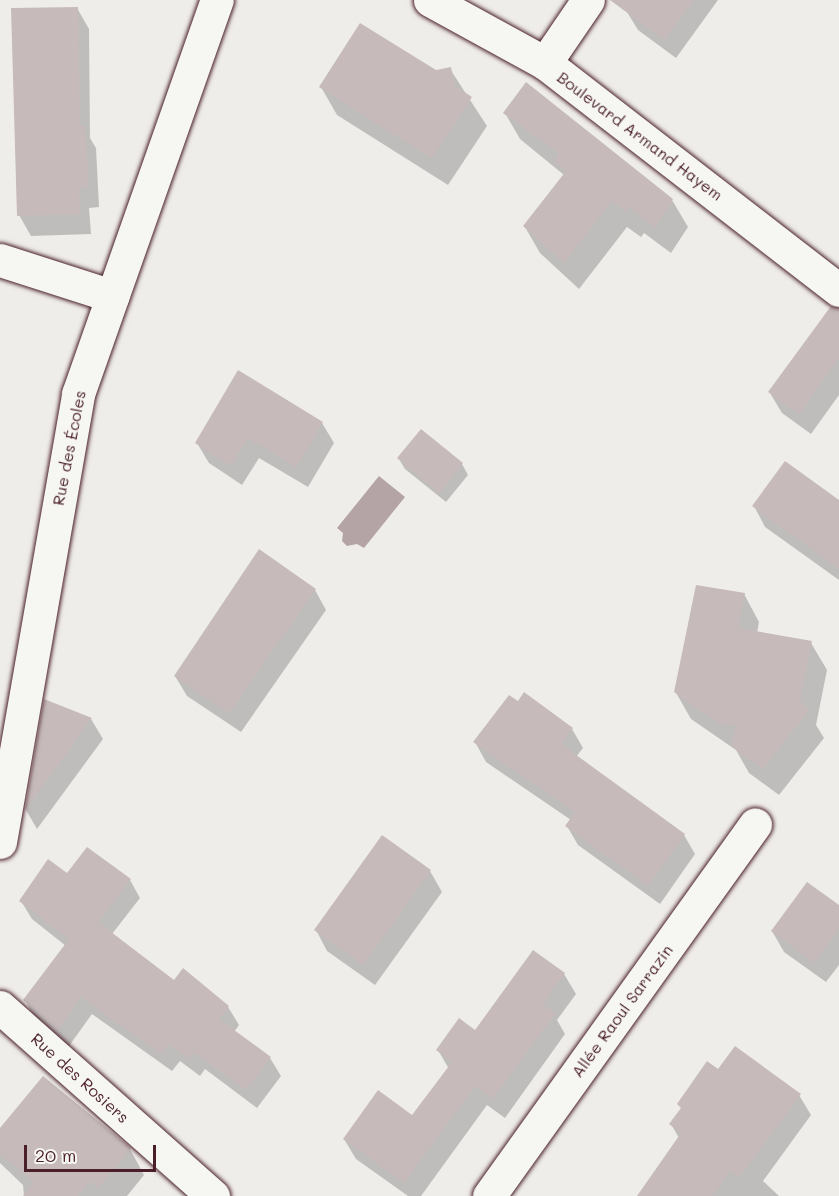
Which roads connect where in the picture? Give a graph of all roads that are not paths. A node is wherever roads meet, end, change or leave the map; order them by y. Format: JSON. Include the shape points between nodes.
{"nodes":[{"id":1,"x":217,"y":0,"type":"edge"},
{"id":2,"x":430,"y":0,"type":"edge"},
{"id":3,"x":588,"y":0,"type":"edge"},
{"id":4,"x":545,"y":63,"type":"junction"},
{"id":5,"x":0,"y":260,"type":"edge"},
{"id":6,"x":839,"y":290,"type":"edge"},
{"id":7,"x":112,"y":296,"type":"junction"},
{"id":8,"x":755,"y":825,"type":"dead end"},
{"id":9,"x":0,"y":842,"type":"edge"},
{"id":10,"x":0,"y":1007,"type":"edge"},
{"id":11,"x":213,"y":1196,"type":"edge"},
{"id":12,"x":489,"y":1196,"type":"edge"}],
"edges":[{"from":1,"to":7,"type":"street","name":"Rue des Écoles"},
{"from":2,"to":4,"type":"street","name":"Boulevard Armand Hayem"},
{"from":3,"to":4,"type":"street"},
{"from":4,"to":6,"type":"street","name":"Boulevard Armand Hayem"},
{"from":5,"to":7,"type":"street"},
{"from":7,"to":9,"type":"street","name":"Rue des Écoles","via":[[78,394]]},
{"from":8,"to":12,"type":"street","name":"Allée Raoul Sarrazin"},
{"from":10,"to":11,"type":"street","name":"Rue des Rosiers"}]}
